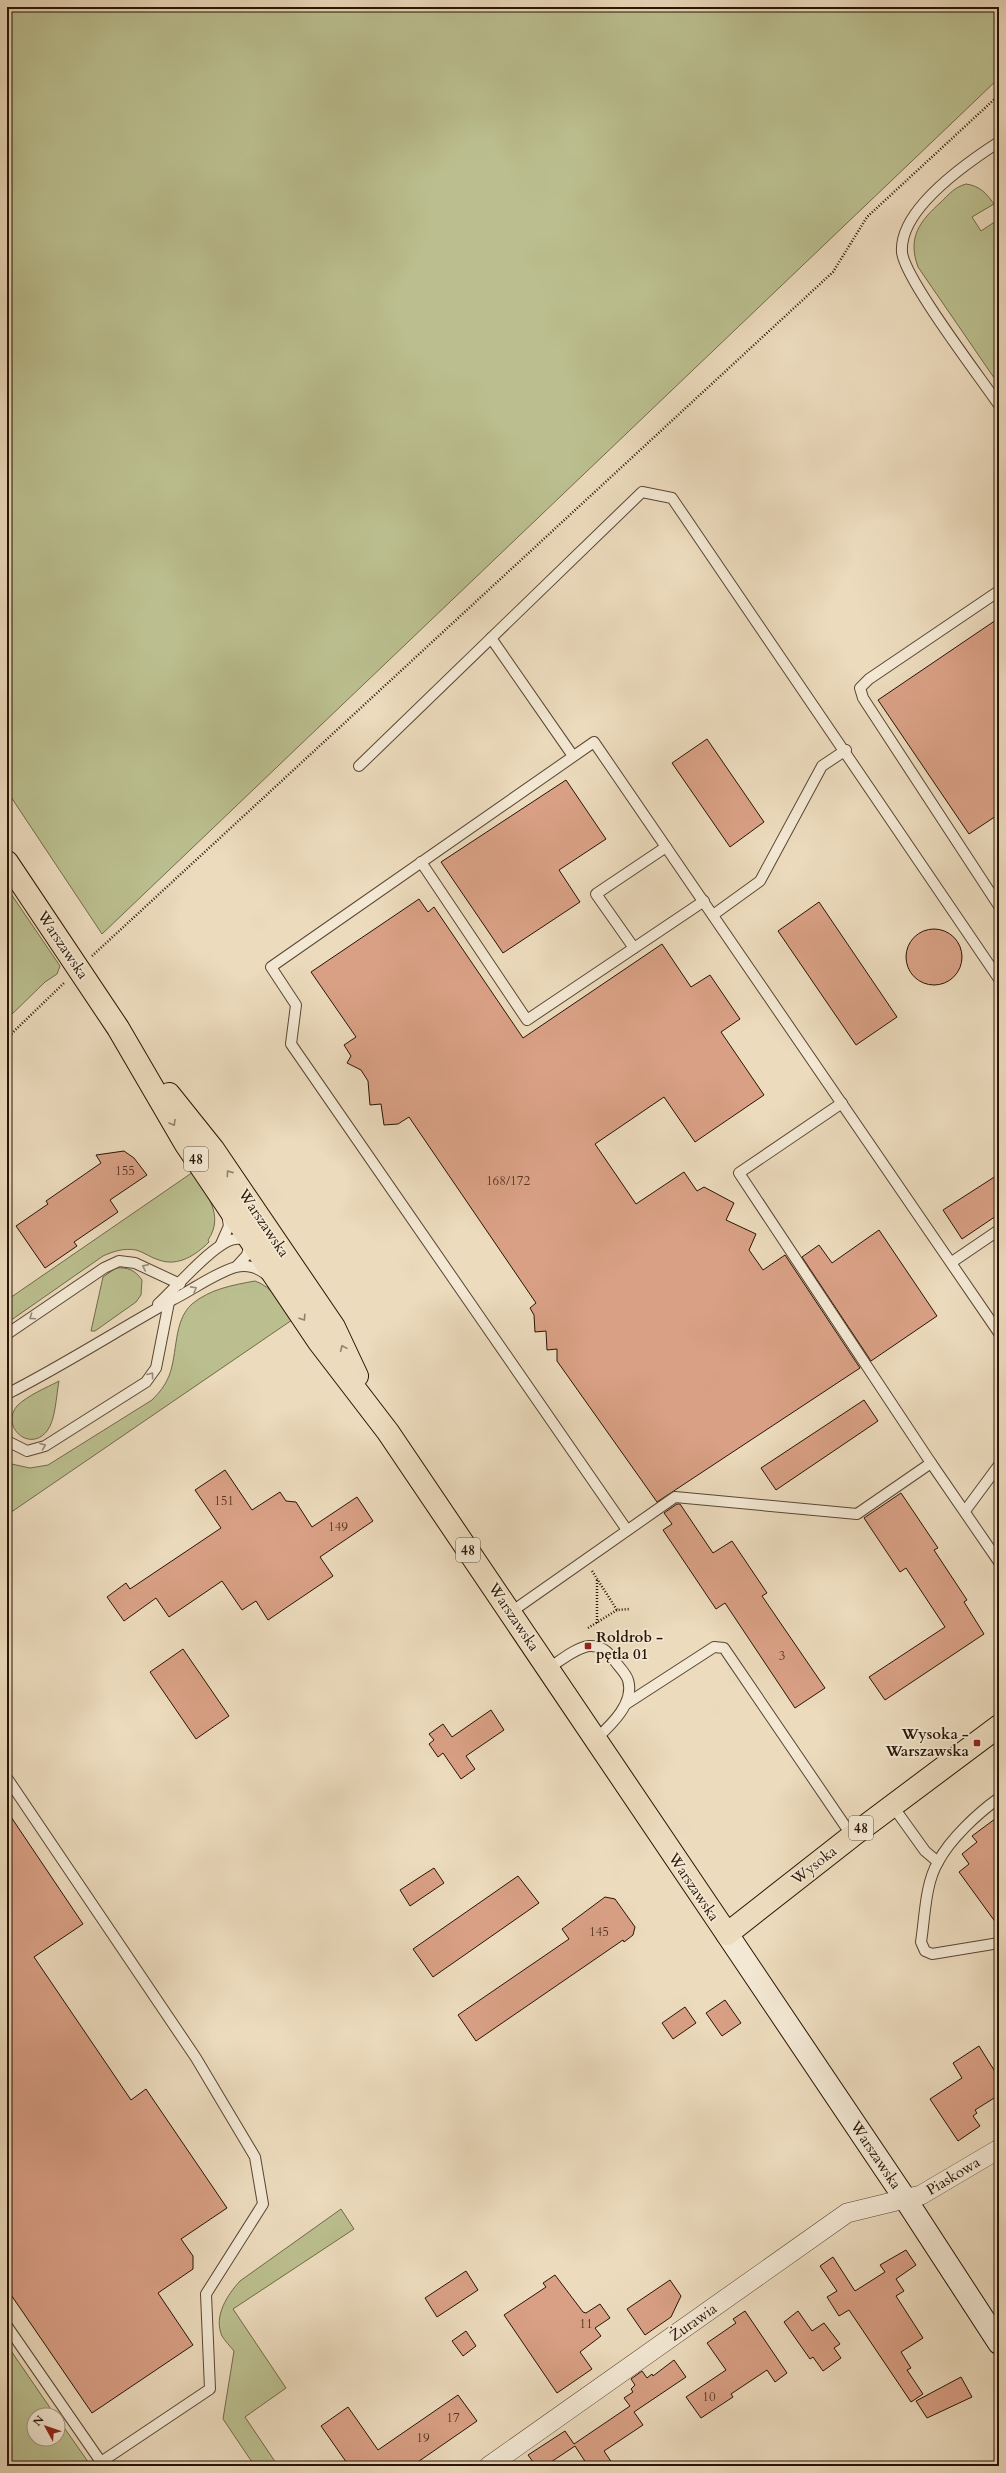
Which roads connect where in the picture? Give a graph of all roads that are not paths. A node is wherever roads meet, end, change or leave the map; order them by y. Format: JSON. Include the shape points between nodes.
{"nodes":[{"id":1,"x":999,"y":142,"type":"edge"},
{"id":2,"x":999,"y":405,"type":"edge"},
{"id":3,"x":999,"y":591,"type":"edge"},
{"id":4,"x":491,"y":638,"type":"junction"},
{"id":5,"x":846,"y":750,"type":"junction"},
{"id":6,"x":573,"y":756,"type":"junction"},
{"id":7,"x":359,"y":766,"type":"dead end"},
{"id":8,"x":666,"y":847,"type":"junction"},
{"id":9,"x":7,"y":862,"type":"edge"},
{"id":10,"x":421,"y":862,"type":"junction"},
{"id":11,"x":704,"y":901,"type":"junction"},
{"id":12,"x":999,"y":906,"type":"edge"},
{"id":13,"x":713,"y":915,"type":"junction"},
{"id":14,"x":634,"y":948,"type":"junction"},
{"id":15,"x":999,"y":979,"type":"edge"},
{"id":16,"x":118,"y":1028,"type":"junction"},
{"id":17,"x":842,"y":1103,"type":"junction"},
{"id":18,"x":225,"y":1202,"type":"junction"},
{"id":19,"x":249,"y":1202,"type":"junction"},
{"id":20,"x":999,"y":1230,"type":"edge"},
{"id":21,"x":251,"y":1240,"type":"junction"},
{"id":22,"x":221,"y":1244,"type":"junction"},
{"id":23,"x":952,"y":1262,"type":"junction"},
{"id":24,"x":291,"y":1263,"type":"junction"},
{"id":25,"x":237,"y":1266,"type":"junction"},
{"id":26,"x":180,"y":1284,"type":"junction"},
{"id":27,"x":282,"y":1286,"type":"junction"},
{"id":28,"x":169,"y":1302,"type":"junction"},
{"id":29,"x":147,"y":1313,"type":"junction"},
{"id":30,"x":999,"y":1333,"type":"edge"},
{"id":31,"x":7,"y":1334,"type":"edge"},
{"id":32,"x":7,"y":1394,"type":"edge"},
{"id":33,"x":388,"y":1432,"type":"junction"},
{"id":34,"x":7,"y":1441,"type":"edge"},
{"id":35,"x":931,"y":1463,"type":"junction"},
{"id":36,"x":999,"y":1466,"type":"edge"},
{"id":37,"x":965,"y":1511,"type":"junction"},
{"id":38,"x":627,"y":1530,"type":"junction"},
{"id":39,"x":999,"y":1562,"type":"edge"},
{"id":40,"x":510,"y":1612,"type":"junction"},
{"id":41,"x":549,"y":1668,"type":"junction"},
{"id":42,"x":626,"y":1704,"type":"junction"},
{"id":43,"x":999,"y":1726,"type":"edge"},
{"id":44,"x":596,"y":1739,"type":"junction"},
{"id":45,"x":7,"y":1778,"type":"edge"},
{"id":46,"x":999,"y":1798,"type":"edge"},
{"id":47,"x":892,"y":1805,"type":"junction"},
{"id":48,"x":852,"y":1836,"type":"junction"},
{"id":49,"x":938,"y":1862,"type":"junction"},
{"id":50,"x":727,"y":1934,"type":"junction"},
{"id":51,"x":999,"y":1944,"type":"edge"},
{"id":52,"x":999,"y":2149,"type":"edge"},
{"id":53,"x":906,"y":2200,"type":"junction"},
{"id":54,"x":7,"y":2326,"type":"edge"},
{"id":55,"x":999,"y":2343,"type":"edge"},
{"id":56,"x":489,"y":2466,"type":"edge"}],
"edges":[{"from":1,"to":2,"type":"lane","via":[[972,159],[936,191],[916,214],[905,232],[902,252],[906,267],[921,291]]},
{"from":3,"to":12,"type":"lane","via":[[869,679],[860,688],[863,698]]},
{"from":4,"to":5,"type":"lane","via":[[642,492],[672,498]]},
{"from":4,"to":6,"type":"lane"},
{"from":4,"to":7,"type":"lane"},
{"from":5,"to":13,"type":"lane","via":[[822,766],[760,882]]},
{"from":5,"to":15,"type":"lane"},
{"from":6,"to":8,"type":"lane","via":[[594,742]]},
{"from":6,"to":10,"type":"lane"},
{"from":8,"to":11,"type":"lane"},
{"from":8,"to":14,"type":"lane","via":[[596,894]]},
{"from":9,"to":16,"type":"main road","name":"Warszawska","number":"48"},
{"from":10,"to":14,"type":"lane","via":[[527,1020]]},
{"from":10,"to":38,"type":"lane","via":[[271,967],[296,1005],[291,1044]]},
{"from":11,"to":13,"type":"lane"},
{"from":11,"to":14,"type":"lane"},
{"from":13,"to":17,"type":"lane"},
{"from":16,"to":18,"type":"main road","name":"Warszawska","number":"48","one_way":true,"via":[[184,1143]]},
{"from":19,"to":16,"type":"main road","name":"Warszawska","number":"48","one_way":true,"via":[[213,1149]]},
{"from":17,"to":23,"type":"lane"},
{"from":17,"to":35,"type":"lane","via":[[739,1173]]},
{"from":18,"to":21,"type":"main road","name":"Warszawska","number":"48"},
{"from":18,"to":22,"type":"lane","via":[[229,1226]]},
{"from":19,"to":21,"type":"lane"},
{"from":19,"to":24,"type":"main road","name":"Warszawska","number":"48"},
{"from":20,"to":23,"type":"lane"},
{"from":21,"to":22,"type":"lane","via":[[235,1238]]},
{"from":21,"to":24,"type":"lane"},
{"from":21,"to":25,"type":"lane","via":[[247,1255]]},
{"from":21,"to":27,"type":"main road","name":"Warszawska","number":"48"},
{"from":22,"to":26,"type":"lane","via":[[206,1255]]},
{"from":23,"to":30,"type":"lane"},
{"from":33,"to":24,"type":"main road","name":"Warszawska","number":"48","one_way":true,"via":[[353,1370],[334,1327]]},
{"from":25,"to":27,"type":"lane","via":[[258,1268]]},
{"from":28,"to":25,"type":"lane","one_way":true},
{"from":26,"to":29,"type":"lane"},
{"from":26,"to":31,"type":"lane","one_way":true,"via":[[135,1263],[118,1261]]},
{"from":27,"to":33,"type":"main road","name":"Warszawska","number":"48","one_way":true,"via":[[319,1342]]},
{"from":28,"to":29,"type":"lane"},
{"from":34,"to":28,"type":"lane","one_way":true,"via":[[27,1451],[45,1446],[146,1382],[156,1368]]},
{"from":29,"to":32,"type":"lane","via":[[59,1367]]},
{"from":33,"to":40,"type":"main road","name":"Warszawska","number":"48"},
{"from":35,"to":37,"type":"lane"},
{"from":35,"to":38,"type":"lane","via":[[857,1514],[675,1497]]},
{"from":36,"to":37,"type":"lane"},
{"from":37,"to":39,"type":"lane"},
{"from":38,"to":40,"type":"lane"},
{"from":40,"to":41,"type":"main road","name":"Warszawska","number":"48"},
{"from":41,"to":42,"type":"lane","via":[[576,1651],[588,1646],[599,1647],[609,1653],[628,1679]]},
{"from":41,"to":44,"type":"main road","name":"Warszawska","number":"48"},
{"from":42,"to":44,"type":"lane"},
{"from":42,"to":48,"type":"lane","via":[[714,1647],[724,1648]]},
{"from":43,"to":47,"type":"main road","name":"Wysoka","number":"48"},
{"from":44,"to":50,"type":"main road","name":"Warszawska","number":"48"},
{"from":45,"to":54,"type":"lane","via":[[196,2058],[255,2157],[263,2204],[206,2294],[210,2389],[101,2462]]},
{"from":46,"to":49,"type":"lane","via":[[966,1827]]},
{"from":47,"to":48,"type":"main road","name":"Wysoka","number":"48"},
{"from":47,"to":49,"type":"lane","via":[[925,1851]]},
{"from":48,"to":50,"type":"main road","name":"Wysoka","number":"48"},
{"from":49,"to":51,"type":"lane","via":[[931,1882],[920,1942],[925,1951],[932,1954]]},
{"from":50,"to":53,"type":"main road","name":"Warszawska"},
{"from":52,"to":53,"type":"street","name":"Piaskowa","via":[[921,2195]]},
{"from":53,"to":55,"type":"main road","name":"Warszawska"},
{"from":53,"to":56,"type":"street","name":"Żurawia","via":[[847,2213]]}]}
